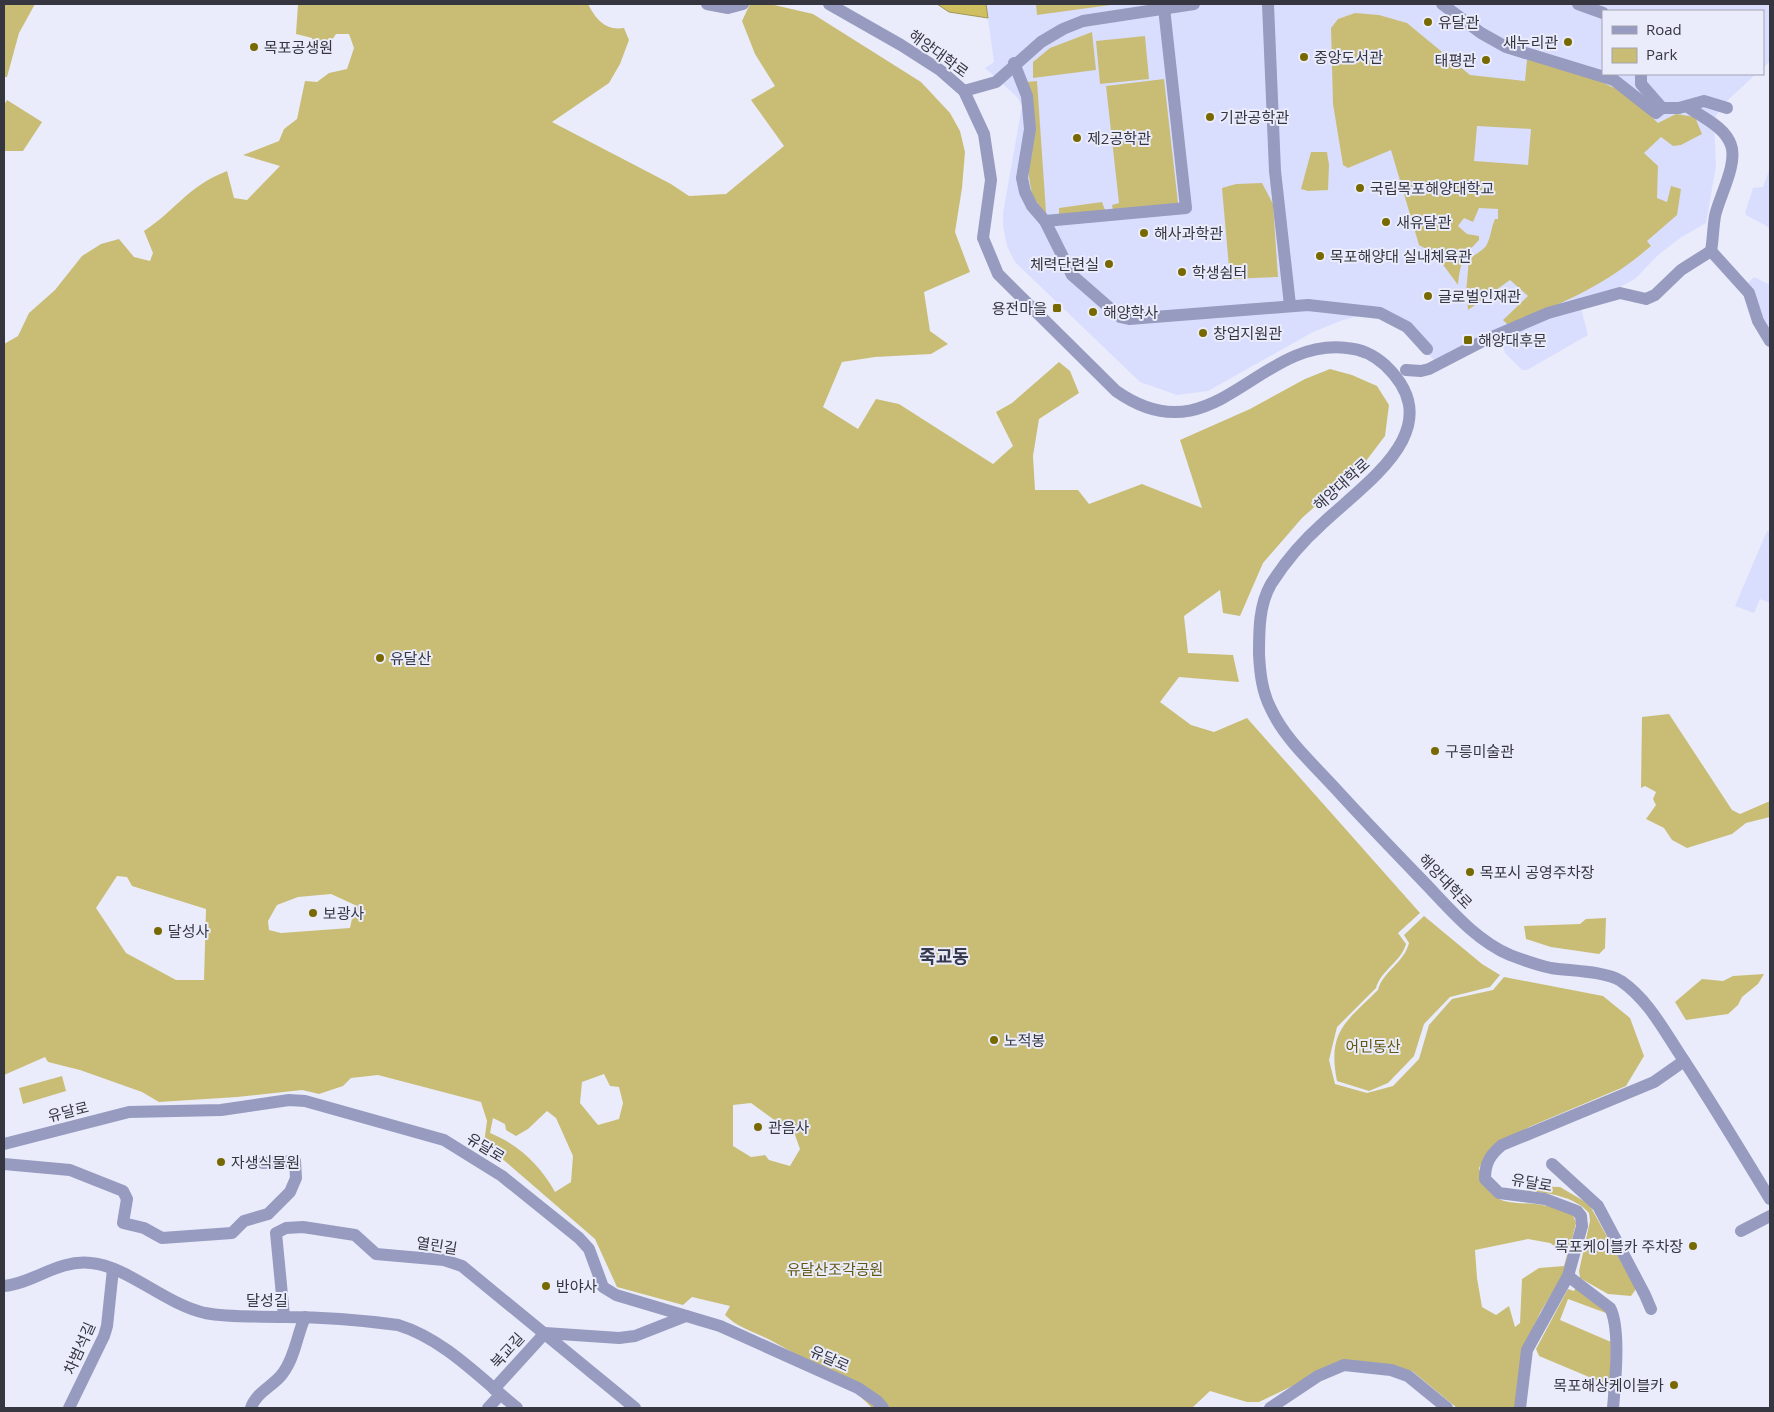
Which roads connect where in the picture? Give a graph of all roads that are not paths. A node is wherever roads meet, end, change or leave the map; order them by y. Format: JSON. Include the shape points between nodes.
{"nodes":[{"id":1,"x":707,"y":4,"type":"edge"},
{"id":2,"x":743,"y":4,"type":"edge"},
{"id":3,"x":829,"y":4,"type":"edge"},
{"id":4,"x":1194,"y":4,"type":"edge"},
{"id":5,"x":1268,"y":4,"type":"edge"},
{"id":6,"x":1442,"y":4,"type":"edge"},
{"id":7,"x":1578,"y":4,"type":"edge"},
{"id":8,"x":1164,"y":8,"type":"junction"},
{"id":9,"x":1602,"y":13,"type":"edge"},
{"id":10,"x":1014,"y":63,"type":"junction"},
{"id":11,"x":1641,"y":75,"type":"edge"},
{"id":12,"x":964,"y":91,"type":"junction"},
{"id":13,"x":1688,"y":107,"type":"junction"},
{"id":14,"x":1662,"y":108,"type":"junction"},
{"id":15,"x":1727,"y":108,"type":"dead end"},
{"id":16,"x":1045,"y":221,"type":"junction"},
{"id":17,"x":1710,"y":251,"type":"junction"},
{"id":18,"x":1290,"y":305,"type":"junction"},
{"id":19,"x":1770,"y":341,"type":"edge"},
{"id":20,"x":1427,"y":349,"type":"dead end"},
{"id":21,"x":1406,"y":370,"type":"dead end"},
{"id":22,"x":1684,"y":1061,"type":"junction"},
{"id":23,"x":4,"y":1144,"type":"edge"},
{"id":24,"x":263,"y":1163,"type":"dead end"},
{"id":25,"x":4,"y":1164,"type":"edge"},
{"id":26,"x":1552,"y":1164,"type":"dead end"},
{"id":27,"x":1770,"y":1199,"type":"edge"},
{"id":28,"x":1770,"y":1216,"type":"edge"},
{"id":29,"x":1741,"y":1231,"type":"dead end"},
{"id":30,"x":113,"y":1269,"type":"junction"},
{"id":31,"x":1568,"y":1276,"type":"junction"},
{"id":32,"x":4,"y":1286,"type":"edge"},
{"id":33,"x":1651,"y":1310,"type":"dead end"},
{"id":34,"x":284,"y":1316,"type":"junction"},
{"id":35,"x":686,"y":1316,"type":"junction"},
{"id":36,"x":304,"y":1317,"type":"junction"},
{"id":37,"x":545,"y":1333,"type":"junction"},
{"id":38,"x":497,"y":1392,"type":"junction"},
{"id":39,"x":69,"y":1408,"type":"edge"},
{"id":40,"x":251,"y":1408,"type":"edge"},
{"id":41,"x":488,"y":1408,"type":"edge"},
{"id":42,"x":516,"y":1408,"type":"edge"},
{"id":43,"x":635,"y":1408,"type":"edge"},
{"id":44,"x":883,"y":1408,"type":"edge"},
{"id":45,"x":1270,"y":1408,"type":"edge"},
{"id":46,"x":1447,"y":1408,"type":"edge"},
{"id":47,"x":1520,"y":1408,"type":"edge"},
{"id":48,"x":1613,"y":1408,"type":"edge"}],
"edges":[{"from":1,"to":2,"type":"street","via":[[728,8]]},
{"from":3,"to":12,"type":"street","name":"해양대학로","via":[[940,70]]},
{"from":4,"to":8,"type":"street"},
{"from":5,"to":18,"type":"street","via":[[1275,171]]},
{"from":6,"to":14,"type":"street","via":[[1506,47],[1614,80],[1656,113]]},
{"from":7,"to":9,"type":"street"},
{"from":8,"to":10,"type":"street","via":[[1076,24],[1041,42]]},
{"from":8,"to":16,"type":"street","via":[[1186,208]]},
{"from":10,"to":12,"type":"street","via":[[996,82]]},
{"from":10,"to":16,"type":"street","via":[[1027,96],[1030,130],[1022,178],[1031,204]]},
{"from":11,"to":14,"type":"street","via":[[1640,84]]},
{"from":12,"to":22,"type":"street","name":"해양대학로","via":[[984,134],[991,180],[983,238],[998,274],[1116,392],[1128,400],[1152,410],[1186,412],[1224,398],[1295,356],[1319,347],[1363,351],[1384,365],[1397,379],[1408,397],[1411,414],[1402,444],[1387,464],[1298,549],[1269,587],[1260,616],[1259,640],[1263,691],[1270,709],[1282,728],[1323,774],[1464,923],[1508,954],[1546,967],[1617,978],[1643,1000]]},
{"from":13,"to":14,"type":"street"},
{"from":13,"to":15,"type":"street","via":[[1704,101]]},
{"from":13,"to":17,"type":"street","via":[[1718,128],[1732,145],[1733,156],[1715,216]]},
{"from":16,"to":18,"type":"street","via":[[1075,278],[1120,318]]},
{"from":17,"to":19,"type":"street","via":[[1749,293],[1758,321]]},
{"from":17,"to":21,"type":"street","via":[[1646,299],[1620,294],[1548,313],[1429,369]]},
{"from":18,"to":20,"type":"street","via":[[1380,314],[1407,327]]},
{"from":22,"to":27,"type":"street","name":"해양대학로"},
{"from":22,"to":31,"type":"street","name":"유달로","via":[[1654,1082],[1502,1145],[1492,1154],[1485,1168],[1485,1179],[1499,1193],[1545,1199],[1570,1208],[1581,1216],[1582,1226]]},
{"from":23,"to":35,"type":"street","name":"유달로","via":[[129,1112],[221,1110],[289,1100],[305,1101],[444,1140],[502,1176],[579,1238],[589,1249],[603,1286],[616,1295]]},
{"from":24,"to":25,"type":"street","via":[[295,1161],[294,1188],[268,1214],[244,1221],[232,1234],[162,1238],[144,1228],[123,1223],[127,1199],[122,1191],[70,1170]]},
{"from":26,"to":33,"type":"street","via":[[1598,1206]]},
{"from":28,"to":29,"type":"street"},
{"from":30,"to":32,"type":"street","name":"달성길","via":[[90,1262],[80,1263],[61,1266]]},
{"from":30,"to":34,"type":"street","name":"달성길","via":[[192,1309],[234,1316]]},
{"from":30,"to":39,"type":"street","name":"차범석길","via":[[108,1326]]},
{"from":31,"to":47,"type":"street","name":"유달로","via":[[1527,1350]]},
{"from":31,"to":48,"type":"street","via":[[1614,1314]]},
{"from":34,"to":36,"type":"street","name":"달성길"},
{"from":34,"to":37,"type":"street","name":"열린길","via":[[276,1233],[286,1228],[303,1227],[355,1235],[376,1254],[444,1260],[462,1266]]},
{"from":35,"to":37,"type":"street","via":[[636,1336],[619,1338]]},
{"from":35,"to":44,"type":"street","name":"유달로","via":[[720,1326],[858,1388]]},
{"from":36,"to":38,"type":"street","name":"달성길","via":[[374,1321],[411,1329],[443,1348]]},
{"from":36,"to":40,"type":"street","via":[[292,1357],[282,1374]]},
{"from":37,"to":38,"type":"street","name":"북교길"},
{"from":37,"to":43,"type":"street","name":"열린길"},
{"from":38,"to":41,"type":"street","name":"북교길"},
{"from":38,"to":42,"type":"street","name":"달성길"},
{"from":45,"to":46,"type":"street","via":[[1318,1376],[1344,1365],[1391,1370],[1408,1376]]}]}
